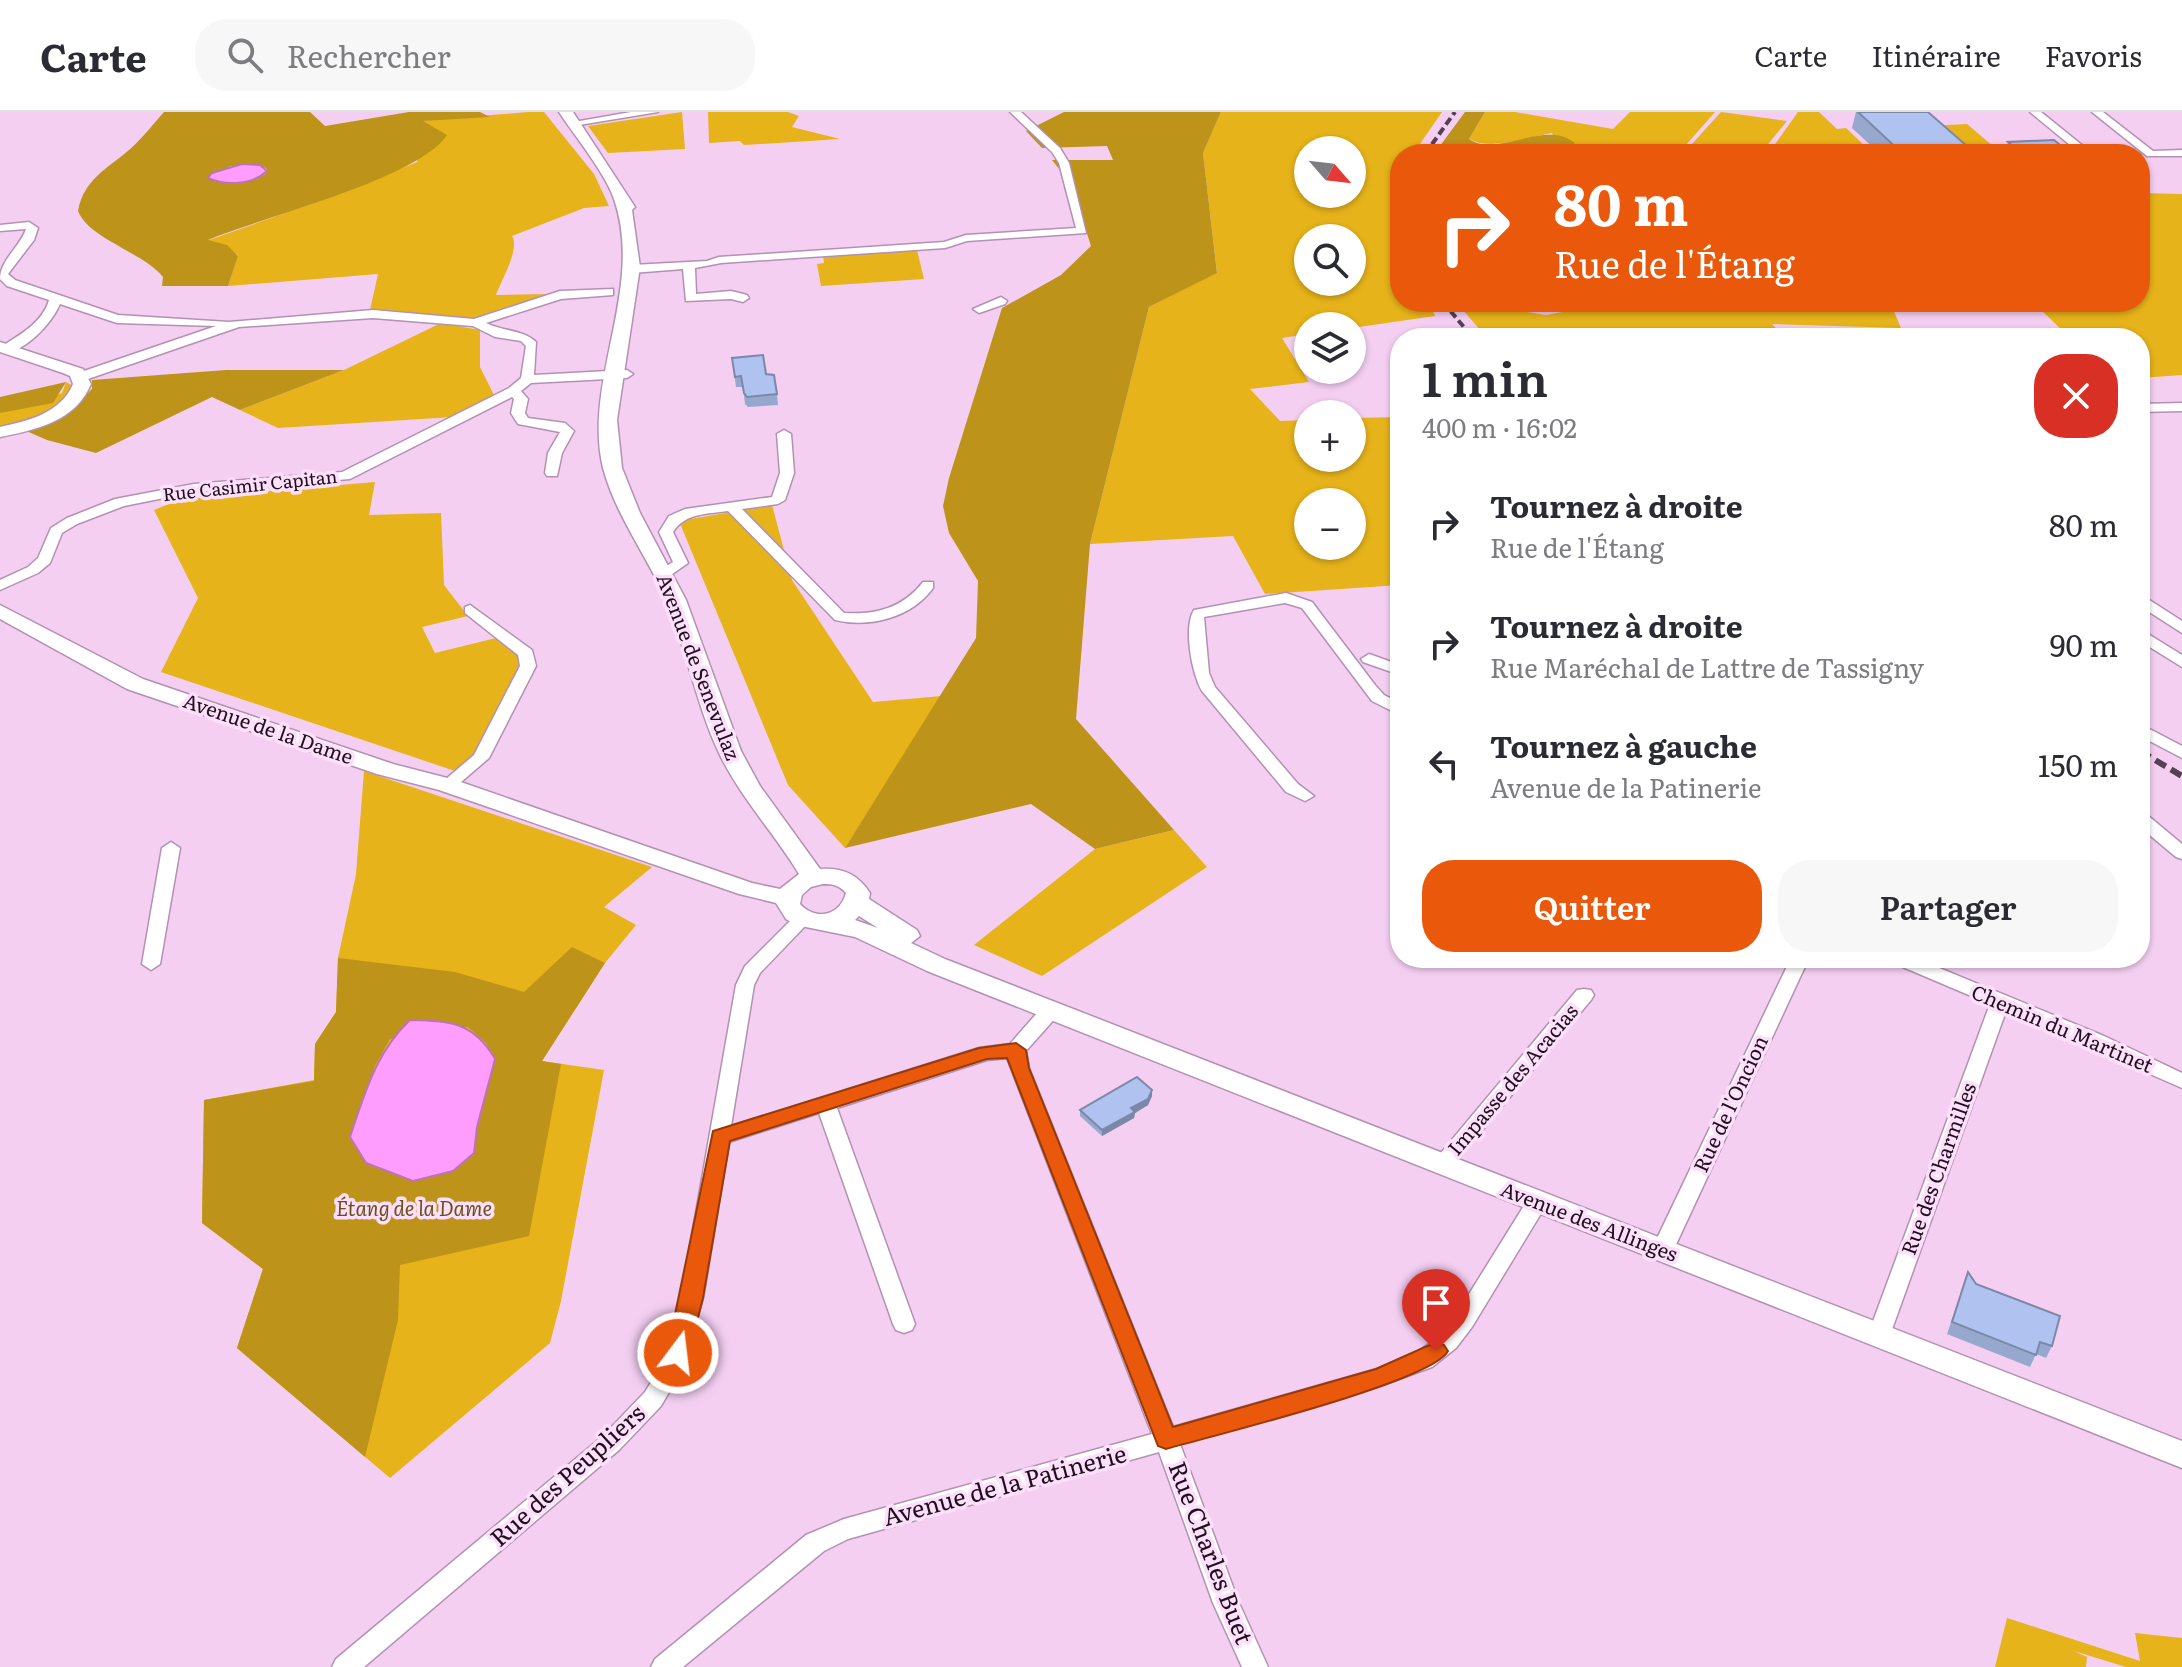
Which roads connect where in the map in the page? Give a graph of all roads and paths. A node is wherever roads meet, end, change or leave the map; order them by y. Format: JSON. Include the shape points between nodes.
{"nodes":[{"id":1,"x":653,"y":112,"type":"edge"},
{"id":2,"x":1015,"y":112,"type":"edge"},
{"id":3,"x":2035,"y":112,"type":"edge"},
{"id":4,"x":2097,"y":112,"type":"edge"},
{"id":5,"x":569,"y":117,"type":"edge"},
{"id":6,"x":2075,"y":144,"type":"edge"},
{"id":7,"x":2138,"y":144,"type":"edge"},
{"id":8,"x":2150,"y":153,"type":"edge"},
{"id":9,"x":2182,"y":153,"type":"edge"},
{"id":10,"x":0,"y":228,"type":"edge"},
{"id":11,"x":719,"y":260,"type":"junction"},
{"id":12,"x":638,"y":265,"type":"junction"},
{"id":13,"x":689,"y":265,"type":"junction"},
{"id":14,"x":609,"y":292,"type":"dead end"},
{"id":15,"x":55,"y":297,"type":"junction"},
{"id":16,"x":743,"y":298,"type":"dead end"},
{"id":17,"x":1001,"y":301,"type":"dead end"},
{"id":18,"x":979,"y":309,"type":"dead end"},
{"id":19,"x":238,"y":323,"type":"junction"},
{"id":20,"x":475,"y":323,"type":"junction"},
{"id":21,"x":3,"y":348,"type":"edge"},
{"id":22,"x":621,"y":374,"type":"junction"},
{"id":23,"x":80,"y":377,"type":"junction"},
{"id":24,"x":527,"y":379,"type":"junction"},
{"id":25,"x":514,"y":391,"type":"junction"},
{"id":26,"x":2182,"y":407,"type":"edge"},
{"id":27,"x":2150,"y":408,"type":"edge"},
{"id":28,"x":0,"y":432,"type":"edge"},
{"id":29,"x":784,"y":434,"type":"dead end"},
{"id":30,"x":552,"y":473,"type":"dead end"},
{"id":31,"x":731,"y":506,"type":"junction"},
{"id":32,"x":663,"y":574,"type":"junction"},
{"id":33,"x":928,"y":585,"type":"dead end"},
{"id":34,"x":0,"y":586,"type":"edge"},
{"id":35,"x":2150,"y":606,"type":"edge"},
{"id":36,"x":470,"y":610,"type":"dead end"},
{"id":37,"x":0,"y":611,"type":"edge"},
{"id":38,"x":2182,"y":628,"type":"edge"},
{"id":39,"x":2150,"y":641,"type":"edge"},
{"id":40,"x":1369,"y":659,"type":"dead end"},
{"id":41,"x":2182,"y":662,"type":"edge"},
{"id":42,"x":1390,"y":666,"type":"edge"},
{"id":43,"x":1390,"y":705,"type":"edge"},
{"id":44,"x":2150,"y":735,"type":"edge"},
{"id":45,"x":2182,"y":753,"type":"edge"},
{"id":46,"x":447,"y":785,"type":"junction"},
{"id":47,"x":1305,"y":796,"type":"dead end"},
{"id":48,"x":2150,"y":826,"type":"edge"},
{"id":49,"x":171,"y":848,"type":"dead end"},
{"id":50,"x":2182,"y":853,"type":"edge"},
{"id":51,"x":813,"y":878,"type":"junction"},
{"id":52,"x":787,"y":898,"type":"junction"},
{"id":53,"x":857,"y":903,"type":"junction"},
{"id":54,"x":802,"y":919,"type":"junction"},
{"id":55,"x":829,"y":921,"type":"junction"},
{"id":56,"x":151,"y":964,"type":"dead end"},
{"id":57,"x":1795,"y":968,"type":"edge"},
{"id":58,"x":1921,"y":968,"type":"edge"},
{"id":59,"x":997,"y":986,"type":"junction"},
{"id":60,"x":1584,"y":995,"type":"dead end"},
{"id":61,"x":2000,"y":1002,"type":"junction"},
{"id":62,"x":1051,"y":1010,"type":"junction"},
{"id":63,"x":1018,"y":1059,"type":"junction"},
{"id":64,"x":2182,"y":1081,"type":"edge"},
{"id":65,"x":826,"y":1105,"type":"junction"},
{"id":66,"x":721,"y":1137,"type":"junction"},
{"id":67,"x":1442,"y":1165,"type":"junction"},
{"id":68,"x":1537,"y":1202,"type":"junction"},
{"id":69,"x":1662,"y":1251,"type":"junction"},
{"id":70,"x":904,"y":1324,"type":"dead end"},
{"id":71,"x":1879,"y":1335,"type":"junction"},
{"id":72,"x":1166,"y":1439,"type":"junction"},
{"id":73,"x":2182,"y":1455,"type":"edge"},
{"id":74,"x":345,"y":1667,"type":"edge"},
{"id":75,"x":664,"y":1667,"type":"edge"},
{"id":76,"x":1255,"y":1667,"type":"edge"}],
"edges":[{"from":1,"to":5,"type":"street"},
{"from":2,"to":11,"type":"street","via":[[1064,163],[1082,231]]},
{"from":3,"to":6,"type":"street"},
{"from":4,"to":7,"type":"street"},
{"from":5,"to":12,"type":"main road","name":"Avenue de Senevulaz","via":[[639,230]]},
{"from":8,"to":9,"type":"street"},
{"from":10,"to":15,"type":"street","via":[[32,228],[5,268],[5,279]]},
{"from":11,"to":12,"type":"street"},
{"from":11,"to":13,"type":"street"},
{"from":12,"to":13,"type":"street"},
{"from":12,"to":22,"type":"main road","name":"Avenue de Senevulaz"},
{"from":13,"to":16,"type":"street","via":[[690,298]]},
{"from":14,"to":20,"type":"street","via":[[560,295]]},
{"from":15,"to":19,"type":"street","via":[[117,319]]},
{"from":15,"to":21,"type":"street","via":[[37,327]]},
{"from":17,"to":18,"type":"street"},
{"from":19,"to":20,"type":"street","via":[[373,314]]},
{"from":19,"to":23,"type":"street"},
{"from":20,"to":24,"type":"street","via":[[525,338],[532,345]]},
{"from":21,"to":23,"type":"main road","via":[[58,364]]},
{"from":22,"to":24,"type":"street"},
{"from":22,"to":32,"type":"main road","name":"Avenue de Senevulaz","via":[[621,489]]},
{"from":23,"to":28,"type":"main road","via":[[80,390],[65,407]]},
{"from":24,"to":25,"type":"street","name":"Rue Casimir Capitan"},
{"from":25,"to":30,"type":"street","via":[[521,399],[518,413],[523,421],[567,431]]},
{"from":25,"to":34,"type":"street","name":"Rue Casimir Capitan","via":[[345,476],[194,488],[102,508],[56,531],[45,560]]},
{"from":26,"to":27,"type":"street"},
{"from":29,"to":31,"type":"street","via":[[787,473],[778,500]]},
{"from":31,"to":32,"type":"street","via":[[686,513],[671,522],[666,532],[681,561]]},
{"from":31,"to":33,"type":"street","via":[[840,617],[886,615],[906,606]]},
{"from":32,"to":51,"type":"main road","name":"Avenue de Senevulaz","via":[[730,754]]},
{"from":35,"to":38,"type":"street"},
{"from":36,"to":46,"type":"street","via":[[526,653],[528,666],[481,758]]},
{"from":37,"to":46,"type":"main road","name":"Avenue de la Dame","via":[[135,684]]},
{"from":39,"to":41,"type":"street"},
{"from":40,"to":42,"type":"street"},
{"from":43,"to":47,"type":"street","via":[[1369,688],[1307,605],[1286,598],[1199,613],[1201,673],[1208,688],[1292,788]]},
{"from":44,"to":45,"type":"street"},
{"from":46,"to":52,"type":"main road","name":"Avenue de la Dame","via":[[755,892]]},
{"from":48,"to":50,"type":"street"},
{"from":49,"to":56,"type":"street"},
{"from":51,"to":52,"type":"main road","via":[[796,886]]},
{"from":51,"to":53,"type":"main road","via":[[846,880],[857,890]]},
{"from":52,"to":54,"type":"main road","via":[[789,909]]},
{"from":53,"to":55,"type":"main road","via":[[845,916]]},
{"from":53,"to":59,"type":"main road","name":"Avenue des Allinges"},
{"from":54,"to":55,"type":"main road"},
{"from":54,"to":66,"type":"street","name":"Rue des Peupliers","via":[[752,970],[745,985]]},
{"from":55,"to":59,"type":"main road","name":"Avenue des Allinges"},
{"from":57,"to":69,"type":"street","name":"Rue de l'Oncion"},
{"from":58,"to":61,"type":"street","name":"Chemin du Martinet"},
{"from":59,"to":62,"type":"main road","name":"Avenue des Allinges"},
{"from":60,"to":67,"type":"street","name":"Impasse des Acacias"},
{"from":61,"to":64,"type":"street","name":"Chemin du Martinet"},
{"from":61,"to":71,"type":"street","name":"Rue des Charmilles"},
{"from":62,"to":63,"type":"street"},
{"from":62,"to":67,"type":"main road","name":"Avenue des Allinges"},
{"from":63,"to":65,"type":"street","via":[[986,1053]]},
{"from":63,"to":72,"type":"street","name":"Rue Charles Buet"},
{"from":65,"to":66,"type":"street"},
{"from":65,"to":70,"type":"street"},
{"from":66,"to":74,"type":"street","name":"Rue des Peupliers","via":[[685,1330],[653,1399],[611,1443]]},
{"from":67,"to":68,"type":"main road","name":"Avenue des Allinges"},
{"from":68,"to":69,"type":"main road","name":"Avenue des Allinges"},
{"from":68,"to":72,"type":"street","name":"Avenue de la Patinerie","via":[[1464,1321],[1424,1360]]},
{"from":69,"to":71,"type":"main road","name":"Avenue des Allinges"},
{"from":71,"to":73,"type":"main road","name":"Avenue des Allinges"},
{"from":72,"to":75,"type":"street","name":"Avenue de la Patinerie","via":[[844,1530],[815,1543]]},
{"from":72,"to":76,"type":"street","name":"Rue Charles Buet"}]}
